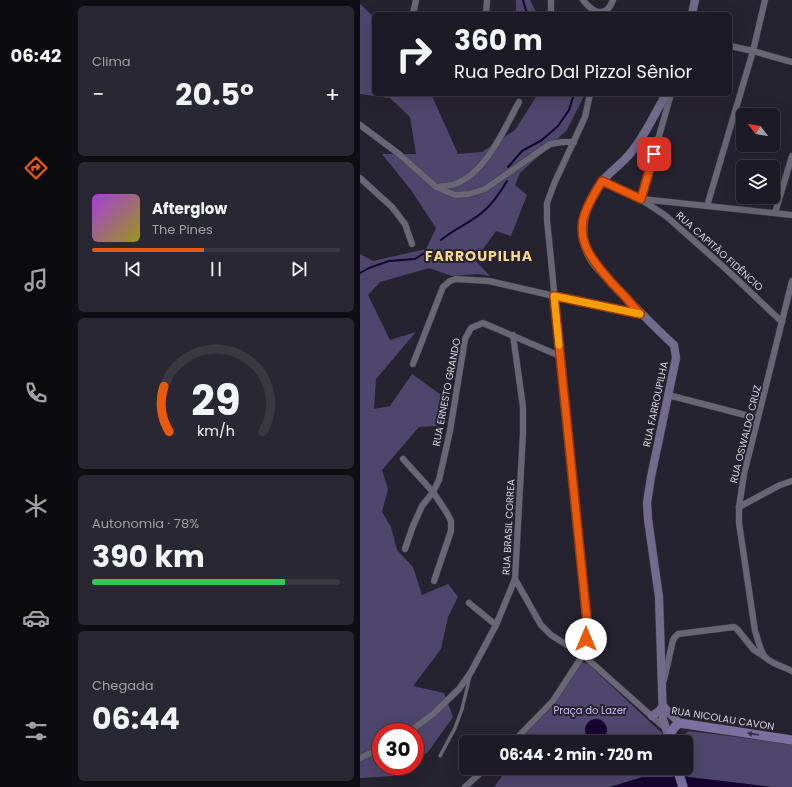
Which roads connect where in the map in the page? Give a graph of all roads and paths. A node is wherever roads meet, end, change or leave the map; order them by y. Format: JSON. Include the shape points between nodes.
{"nodes":[{"id":1,"x":416,"y":0,"type":"edge"},
{"id":2,"x":487,"y":0,"type":"edge"},
{"id":3,"x":551,"y":0,"type":"edge"},
{"id":4,"x":583,"y":0,"type":"edge"},
{"id":5,"x":613,"y":0,"type":"edge"},
{"id":6,"x":695,"y":0,"type":"edge"},
{"id":7,"x":765,"y":0,"type":"edge"},
{"id":8,"x":413,"y":12,"type":"edge"},
{"id":9,"x":486,"y":12,"type":"edge"},
{"id":10,"x":551,"y":12,"type":"edge"},
{"id":11,"x":692,"y":12,"type":"edge"},
{"id":12,"x":732,"y":46,"type":"edge"},
{"id":13,"x":753,"y":51,"type":"junction"},
{"id":14,"x":792,"y":62,"type":"edge"},
{"id":15,"x":590,"y":96,"type":"edge"},
{"id":16,"x":665,"y":96,"type":"edge"},
{"id":17,"x":670,"y":96,"type":"edge"},
{"id":18,"x":520,"y":102,"type":"dead end"},
{"id":19,"x":360,"y":125,"type":"edge"},
{"id":20,"x":574,"y":142,"type":"junction"},
{"id":21,"x":792,"y":156,"type":"edge"},
{"id":22,"x":360,"y":178,"type":"edge"},
{"id":23,"x":602,"y":181,"type":"junction"},
{"id":24,"x":436,"y":187,"type":"junction"},
{"id":25,"x":641,"y":199,"type":"junction"},
{"id":26,"x":707,"y":206,"type":"junction"},
{"id":27,"x":775,"y":213,"type":"junction"},
{"id":28,"x":792,"y":215,"type":"edge"},
{"id":29,"x":412,"y":244,"type":"dead end"},
{"id":30,"x":792,"y":281,"type":"edge"},
{"id":31,"x":554,"y":296,"type":"junction"},
{"id":32,"x":640,"y":314,"type":"junction"},
{"id":33,"x":782,"y":322,"type":"junction"},
{"id":34,"x":513,"y":335,"type":"junction"},
{"id":35,"x":560,"y":356,"type":"junction"},
{"id":36,"x":412,"y":364,"type":"dead end"},
{"id":37,"x":668,"y":395,"type":"junction"},
{"id":38,"x":757,"y":418,"type":"junction"},
{"id":39,"x":403,"y":458,"type":"dead end"},
{"id":40,"x":792,"y":481,"type":"edge"},
{"id":41,"x":433,"y":492,"type":"junction"},
{"id":42,"x":739,"y":507,"type":"junction"},
{"id":43,"x":405,"y":549,"type":"dead end"},
{"id":44,"x":516,"y":579,"type":"junction"},
{"id":45,"x":434,"y":581,"type":"dead end"},
{"id":46,"x":469,"y":603,"type":"dead end"},
{"id":47,"x":496,"y":625,"type":"junction"},
{"id":48,"x":583,"y":655,"type":"junction"},
{"id":49,"x":766,"y":657,"type":"junction"},
{"id":50,"x":792,"y":671,"type":"edge"},
{"id":51,"x":471,"y":672,"type":"junction"},
{"id":52,"x":662,"y":686,"type":"junction"},
{"id":53,"x":663,"y":706,"type":"junction"},
{"id":54,"x":652,"y":716,"type":"junction"},
{"id":55,"x":663,"y":719,"type":"junction"},
{"id":56,"x":421,"y":723,"type":"edge"},
{"id":57,"x":679,"y":723,"type":"junction"},
{"id":58,"x":665,"y":728,"type":"junction"},
{"id":59,"x":520,"y":735,"type":"edge"},
{"id":60,"x":667,"y":735,"type":"edge"},
{"id":61,"x":670,"y":735,"type":"edge"},
{"id":62,"x":792,"y":740,"type":"edge"},
{"id":63,"x":372,"y":752,"type":"edge"},
{"id":64,"x":440,"y":756,"type":"dead end"},
{"id":65,"x":360,"y":758,"type":"edge"},
{"id":66,"x":478,"y":775,"type":"edge"},
{"id":67,"x":679,"y":775,"type":"edge"},
{"id":68,"x":465,"y":787,"type":"edge"},
{"id":69,"x":683,"y":787,"type":"edge"}],
"edges":[{"from":1,"to":8,"type":"street"},
{"from":2,"to":9,"type":"street"},
{"from":3,"to":10,"type":"street"},
{"from":4,"to":5,"type":"street","via":[[592,10],[600,12],[610,8]]},
{"from":6,"to":11,"type":"street"},
{"from":7,"to":13,"type":"street"},
{"from":12,"to":13,"type":"street"},
{"from":13,"to":14,"type":"street"},
{"from":13,"to":26,"type":"street"},
{"from":15,"to":20,"type":"street","via":[[585,116]]},
{"from":16,"to":23,"type":"street","name":"RUA FARROUPILHA","via":[[640,141]]},
{"from":17,"to":25,"type":"street"},
{"from":18,"to":24,"type":"street","via":[[482,165],[468,177],[454,184]]},
{"from":19,"to":24,"type":"street","via":[[399,154]]},
{"from":20,"to":24,"type":"street","via":[[550,144],[485,189],[455,195]]},
{"from":20,"to":31,"type":"street","via":[[547,203]]},
{"from":21,"to":27,"type":"street"},
{"from":22,"to":29,"type":"street","via":[[392,207],[405,224]]},
{"from":23,"to":25,"type":"street"},
{"from":23,"to":32,"type":"street","name":"RUA FARROUPILHA","via":[[590,200],[583,220],[583,237],[593,262]]},
{"from":25,"to":26,"type":"street"},
{"from":25,"to":33,"type":"street","name":"RUA CAPITÃO FIDÊNCIO","via":[[666,216]]},
{"from":26,"to":27,"type":"street"},
{"from":27,"to":28,"type":"street"},
{"from":30,"to":33,"type":"street","name":"RUA OSWALDO CRUZ"},
{"from":31,"to":32,"type":"street"},
{"from":31,"to":35,"type":"street"},
{"from":31,"to":36,"type":"street","via":[[489,281],[450,281],[443,287]]},
{"from":32,"to":37,"type":"street","name":"RUA FARROUPILHA","via":[[674,345],[676,358]]},
{"from":33,"to":38,"type":"street","name":"RUA OSWALDO CRUZ"},
{"from":34,"to":35,"type":"street","name":"RUA ERNESTO GRANDO"},
{"from":34,"to":41,"type":"street","name":"RUA ERNESTO GRANDO","via":[[483,323],[471,328],[465,339],[450,432]]},
{"from":34,"to":44,"type":"street","name":"RUA BRASIL CORREA","via":[[523,407]]},
{"from":35,"to":48,"type":"street","via":[[587,621]]},
{"from":37,"to":38,"type":"street"},
{"from":37,"to":52,"type":"street","name":"RUA FARROUPILHA","via":[[647,503],[659,597]]},
{"from":38,"to":42,"type":"street","name":"RUA OSWALDO CRUZ"},
{"from":39,"to":41,"type":"street"},
{"from":40,"to":42,"type":"street"},
{"from":41,"to":43,"type":"street","name":"RUA ERNESTO GRANDO","via":[[422,506]]},
{"from":41,"to":45,"type":"street","via":[[451,521],[451,531]]},
{"from":42,"to":49,"type":"street","name":"RUA OSWALDO CRUZ","via":[[738,523],[754,623]]},
{"from":44,"to":47,"type":"street","name":"RUA BRASIL CORREA"},
{"from":44,"to":48,"type":"street","name":"RUA NICOLAU CAVON","via":[[541,625],[551,635]]},
{"from":46,"to":47,"type":"street"},
{"from":47,"to":51,"type":"street","name":"RUA BRASIL CORREA"},
{"from":48,"to":54,"type":"street","name":"RUA NICOLAU CAVON"},
{"from":48,"to":59,"type":"street","via":[[552,701]]},
{"from":49,"to":50,"type":"street"},
{"from":49,"to":52,"type":"street","via":[[754,650],[738,629],[678,634],[673,640]]},
{"from":51,"to":56,"type":"street","name":"RUA BRASIL CORREA","via":[[459,689]]},
{"from":51,"to":64,"type":"lane","via":[[457,722]]},
{"from":52,"to":53,"type":"street","name":"RUA FARROUPILHA"},
{"from":53,"to":54,"type":"street"},
{"from":53,"to":55,"type":"street","name":"RUA FARROUPILHA"},
{"from":53,"to":57,"type":"street"},
{"from":54,"to":55,"type":"street","name":"RUA NICOLAU CAVON"},
{"from":54,"to":58,"type":"street","name":"RUA NICOLAU CAVON"},
{"from":55,"to":57,"type":"street","name":"RUA NICOLAU CAVON"},
{"from":55,"to":58,"type":"street","name":"RUA FARROUPILHA"},
{"from":57,"to":61,"type":"main road","name":"RUA FARROUPILHA"},
{"from":62,"to":57,"type":"main road","name":"RUA NICOLAU CAVON","one_way":true},
{"from":58,"to":60,"type":"street","name":"RUA FARROUPILHA"},
{"from":63,"to":65,"type":"street"},
{"from":66,"to":68,"type":"street"},
{"from":67,"to":69,"type":"main road"}]}
